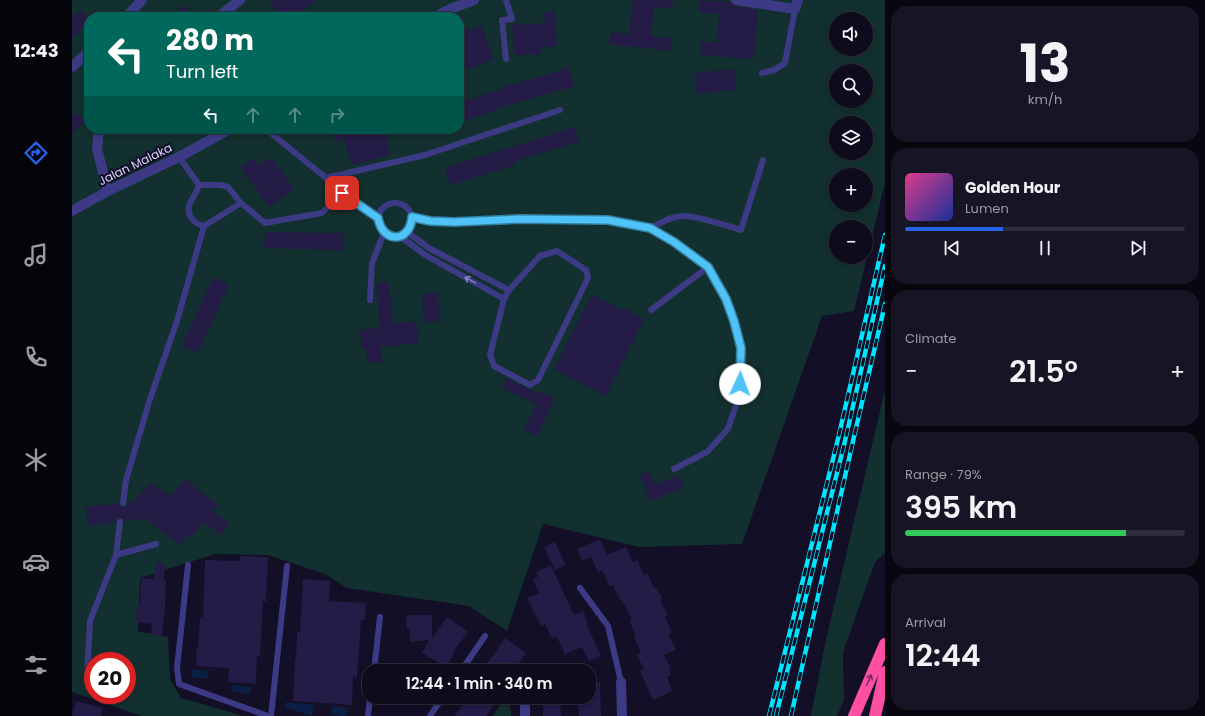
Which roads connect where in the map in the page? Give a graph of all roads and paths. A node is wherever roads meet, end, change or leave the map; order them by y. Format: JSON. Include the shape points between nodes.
{"nodes":[{"id":1,"x":142,"y":0,"type":"edge"},
{"id":2,"x":240,"y":0,"type":"edge"},
{"id":3,"x":474,"y":0,"type":"edge"},
{"id":4,"x":506,"y":0,"type":"edge"},
{"id":5,"x":736,"y":0,"type":"edge"},
{"id":6,"x":796,"y":4,"type":"edge"},
{"id":7,"x":131,"y":12,"type":"edge"},
{"id":8,"x":224,"y":12,"type":"edge"},
{"id":9,"x":444,"y":12,"type":"edge"},
{"id":10,"x":84,"y":56,"type":"edge"},
{"id":11,"x":506,"y":59,"type":"dead end"},
{"id":12,"x":72,"y":67,"type":"edge"},
{"id":13,"x":762,"y":73,"type":"dead end"},
{"id":14,"x":560,"y":110,"type":"dead end"},
{"id":15,"x":98,"y":134,"type":"edge"},
{"id":16,"x":221,"y":134,"type":"edge"},
{"id":17,"x":272,"y":134,"type":"edge"},
{"id":18,"x":179,"y":157,"type":"junction"},
{"id":19,"x":763,"y":160,"type":"dead end"},
{"id":20,"x":326,"y":178,"type":"junction"},
{"id":21,"x":199,"y":186,"type":"junction"},
{"id":22,"x":108,"y":191,"type":"junction"},
{"id":23,"x":342,"y":193,"type":"junction"},
{"id":24,"x":241,"y":203,"type":"junction"},
{"id":25,"x":72,"y":211,"type":"edge"},
{"id":26,"x":412,"y":217,"type":"junction"},
{"id":27,"x":378,"y":218,"type":"junction"},
{"id":28,"x":204,"y":226,"type":"junction"},
{"id":29,"x":650,"y":228,"type":"junction"},
{"id":30,"x":407,"y":232,"type":"junction"},
{"id":31,"x":384,"y":233,"type":"junction"},
{"id":32,"x":400,"y":236,"type":"junction"},
{"id":33,"x":708,"y":267,"type":"junction"},
{"id":34,"x":509,"y":290,"type":"junction"},
{"id":35,"x":504,"y":299,"type":"junction"},
{"id":36,"x":370,"y":300,"type":"dead end"},
{"id":37,"x":651,"y":310,"type":"dead end"},
{"id":38,"x":674,"y":468,"type":"dead end"},
{"id":39,"x":123,"y":503,"type":"dead end"},
{"id":40,"x":120,"y":522,"type":"dead end"},
{"id":41,"x":156,"y":544,"type":"dead end"},
{"id":42,"x":116,"y":555,"type":"junction"},
{"id":43,"x":188,"y":565,"type":"dead end"},
{"id":44,"x":287,"y":566,"type":"dead end"},
{"id":45,"x":580,"y":588,"type":"dead end"},
{"id":46,"x":380,"y":617,"type":"dead end"},
{"id":47,"x":485,"y":636,"type":"dead end"},
{"id":48,"x":885,"y":644,"type":"edge"},
{"id":49,"x":88,"y":652,"type":"edge"},
{"id":50,"x":375,"y":664,"type":"edge"},
{"id":51,"x":466,"y":664,"type":"edge"},
{"id":52,"x":885,"y":672,"type":"edge"},
{"id":53,"x":620,"y":682,"type":"joint"},
{"id":54,"x":369,"y":704,"type":"edge"},
{"id":55,"x":439,"y":704,"type":"edge"},
{"id":56,"x":524,"y":704,"type":"edge"},
{"id":57,"x":268,"y":716,"type":"edge"},
{"id":58,"x":271,"y":716,"type":"edge"},
{"id":59,"x":368,"y":716,"type":"edge"},
{"id":60,"x":430,"y":716,"type":"edge"},
{"id":61,"x":524,"y":716,"type":"edge"},
{"id":62,"x":622,"y":716,"type":"edge"},
{"id":63,"x":854,"y":716,"type":"edge"},
{"id":64,"x":875,"y":716,"type":"edge"}],
"edges":[{"from":1,"to":7,"type":"street"},
{"from":2,"to":8,"type":"street"},
{"from":3,"to":9,"type":"street"},
{"from":4,"to":11,"type":"lane","via":[[512,19],[502,20]]},
{"from":5,"to":6,"type":"street"},
{"from":6,"to":13,"type":"lane","via":[[785,63],[774,70]]},
{"from":10,"to":12,"type":"street"},
{"from":14,"to":20,"type":"lane","via":[[425,155]]},
{"from":15,"to":22,"type":"street","via":[[97,149]]},
{"from":16,"to":18,"type":"street","name":"Jalan Malaka"},
{"from":17,"to":20,"type":"lane"},
{"from":18,"to":21,"type":"lane"},
{"from":18,"to":22,"type":"street","name":"Jalan Malaka"},
{"from":19,"to":29,"type":"lane","via":[[741,230],[684,215],[670,218]]},
{"from":20,"to":23,"type":"lane"},
{"from":21,"to":24,"type":"lane","via":[[228,187]]},
{"from":21,"to":28,"type":"lane","via":[[190,206],[190,216],[196,224]]},
{"from":22,"to":25,"type":"street","name":"Jalan Malaka"},
{"from":23,"to":24,"type":"lane","via":[[322,213],[265,222]]},
{"from":23,"to":27,"type":"lane"},
{"from":24,"to":28,"type":"lane"},
{"from":26,"to":27,"type":"lane","via":[[403,204],[395,202],[384,207]]},
{"from":26,"to":29,"type":"lane","via":[[454,222],[519,219],[608,220]]},
{"from":26,"to":30,"type":"lane","via":[[412,226]]},
{"from":27,"to":31,"type":"lane"},
{"from":28,"to":39,"type":"lane","via":[[177,321],[126,480]]},
{"from":29,"to":33,"type":"lane"},
{"from":30,"to":32,"type":"lane"},
{"from":30,"to":34,"type":"lane","via":[[429,248]]},
{"from":31,"to":32,"type":"lane","via":[[392,237]]},
{"from":31,"to":36,"type":"lane","via":[[372,263]]},
{"from":35,"to":32,"type":"lane","one_way":true,"via":[[425,255]]},
{"from":33,"to":37,"type":"lane"},
{"from":33,"to":38,"type":"lane","via":[[726,299],[736,327],[741,348],[739,396],[728,429],[707,452]]},
{"from":34,"to":35,"type":"lane"},
{"from":34,"to":35,"type":"lane","via":[[540,256],[557,251],[586,270],[588,278],[538,380],[530,385],[494,366],[490,355]]},
{"from":40,"to":42,"type":"lane"},
{"from":41,"to":42,"type":"lane"},
{"from":42,"to":49,"type":"lane","via":[[90,621]]},
{"from":43,"to":57,"type":"lane","via":[[177,668],[179,684]]},
{"from":44,"to":58,"type":"lane"},
{"from":45,"to":53,"type":"lane","via":[[608,626]]},
{"from":46,"to":50,"type":"lane"},
{"from":47,"to":51,"type":"lane"},
{"from":63,"to":48,"type":"highway","one_way":true},
{"from":52,"to":64,"type":"highway"},
{"from":53,"to":62,"type":"street"},
{"from":54,"to":59,"type":"lane"},
{"from":55,"to":60,"type":"lane"},
{"from":56,"to":61,"type":"street"}]}
